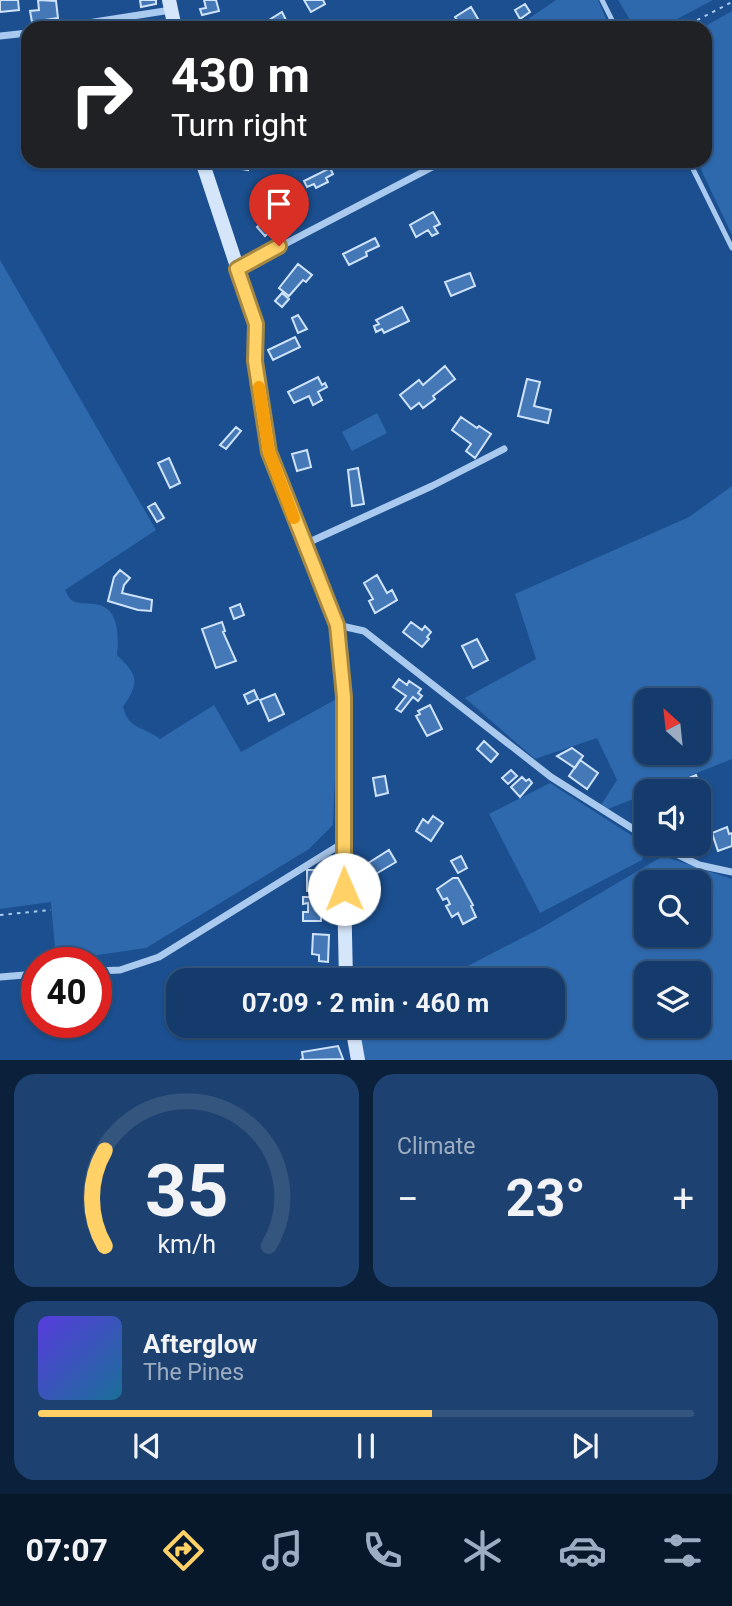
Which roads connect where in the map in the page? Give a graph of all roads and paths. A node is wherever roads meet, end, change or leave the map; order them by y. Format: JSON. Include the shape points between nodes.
{"nodes":[{"id":1,"x":602,"y":0,"type":"edge"},
{"id":2,"x":732,"y":2,"type":"edge"},
{"id":3,"x":170,"y":5,"type":"edge"},
{"id":4,"x":91,"y":21,"type":"edge"},
{"id":5,"x":612,"y":21,"type":"edge"},
{"id":6,"x":695,"y":21,"type":"edge"},
{"id":7,"x":21,"y":34,"type":"edge"},
{"id":8,"x":0,"y":36,"type":"edge"},
{"id":9,"x":204,"y":168,"type":"edge"},
{"id":10,"x":430,"y":168,"type":"edge"},
{"id":11,"x":692,"y":168,"type":"edge"},
{"id":12,"x":732,"y":248,"type":"edge"},
{"id":13,"x":237,"y":269,"type":"junction"},
{"id":14,"x":504,"y":449,"type":"dead end"},
{"id":15,"x":305,"y":544,"type":"junction"},
{"id":16,"x":337,"y":625,"type":"junction"},
{"id":17,"x":634,"y":829,"type":"edge"},
{"id":18,"x":343,"y":843,"type":"junction"},
{"id":19,"x":681,"y":856,"type":"edge"},
{"id":20,"x":732,"y":872,"type":"edge"},
{"id":21,"x":51,"y":910,"type":"dead end"},
{"id":22,"x":0,"y":915,"type":"edge"},
{"id":23,"x":346,"y":968,"type":"edge"},
{"id":24,"x":112,"y":970,"type":"edge"},
{"id":25,"x":21,"y":975,"type":"edge"},
{"id":26,"x":0,"y":976,"type":"edge"},
{"id":27,"x":354,"y":1038,"type":"edge"},
{"id":28,"x":358,"y":1060,"type":"edge"}],
"edges":[{"from":1,"to":5,"type":"lane"},
{"from":2,"to":6,"type":"path"},
{"from":3,"to":4,"type":"street"},
{"from":7,"to":8,"type":"street"},
{"from":9,"to":13,"type":"street"},
{"from":10,"to":13,"type":"street"},
{"from":11,"to":12,"type":"lane"},
{"from":13,"to":15,"type":"street","via":[[256,324],[255,361],[267,444]]},
{"from":14,"to":15,"type":"street"},
{"from":15,"to":16,"type":"street"},
{"from":16,"to":17,"type":"street","via":[[364,631],[551,777]]},
{"from":16,"to":18,"type":"street","via":[[344,697]]},
{"from":18,"to":23,"type":"street"},
{"from":18,"to":24,"type":"street","via":[[159,957]]},
{"from":19,"to":20,"type":"street"},
{"from":21,"to":22,"type":"path"},
{"from":25,"to":26,"type":"street"},
{"from":27,"to":28,"type":"street"}]}
